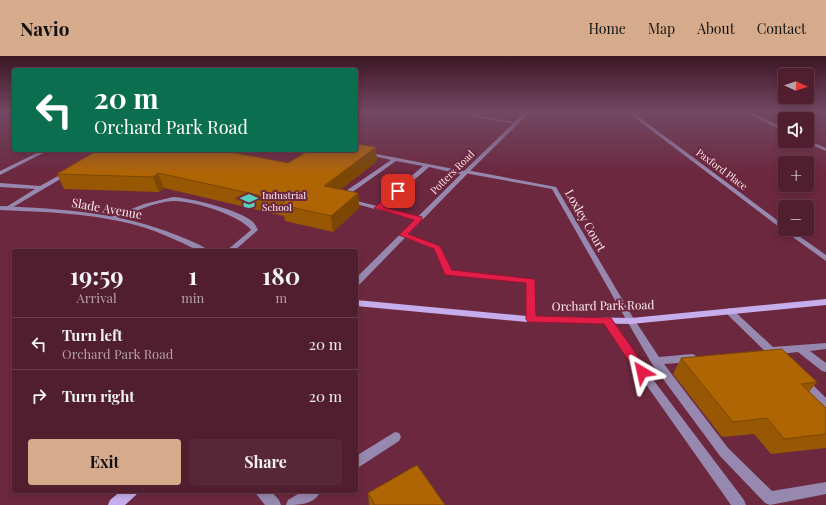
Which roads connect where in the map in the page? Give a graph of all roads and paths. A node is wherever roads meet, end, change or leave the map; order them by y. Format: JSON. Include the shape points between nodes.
{"nodes":[{"id":1,"x":508,"y":132,"type":"edge"},
{"id":2,"x":656,"y":132,"type":"edge"},
{"id":3,"x":814,"y":144,"type":"edge"},
{"id":4,"x":826,"y":150,"type":"edge"},
{"id":5,"x":42,"y":152,"type":"edge"},
{"id":6,"x":358,"y":152,"type":"edge"},
{"id":7,"x":395,"y":159,"type":"junction"},
{"id":8,"x":427,"y":166,"type":"junction"},
{"id":9,"x":73,"y":169,"type":"edge"},
{"id":10,"x":0,"y":173,"type":"edge"},
{"id":11,"x":465,"y":173,"type":"junction"},
{"id":12,"x":0,"y":185,"type":"edge"},
{"id":13,"x":41,"y":188,"type":"junction"},
{"id":14,"x":378,"y":208,"type":"junction"},
{"id":15,"x":3,"y":209,"type":"edge"},
{"id":16,"x":112,"y":218,"type":"junction"},
{"id":17,"x":419,"y":219,"type":"junction"},
{"id":18,"x":778,"y":224,"type":"edge"},
{"id":19,"x":403,"y":235,"type":"junction"},
{"id":20,"x":795,"y":236,"type":"edge"},
{"id":21,"x":200,"y":249,"type":"edge"},
{"id":22,"x":232,"y":249,"type":"edge"},
{"id":23,"x":826,"y":259,"type":"edge"},
{"id":24,"x":358,"y":281,"type":"edge"},
{"id":25,"x":826,"y":302,"type":"edge"},
{"id":26,"x":358,"y":303,"type":"edge"},
{"id":27,"x":728,"y":311,"type":"junction"},
{"id":28,"x":531,"y":319,"type":"junction"},
{"id":29,"x":607,"y":320,"type":"junction"},
{"id":30,"x":631,"y":321,"type":"junction"},
{"id":31,"x":826,"y":346,"type":"edge"},
{"id":32,"x":801,"y":348,"type":"junction"},
{"id":33,"x":771,"y":351,"type":"junction"},
{"id":34,"x":756,"y":353,"type":"edge"},
{"id":35,"x":702,"y":357,"type":"edge"},
{"id":36,"x":656,"y":361,"type":"junction"},
{"id":37,"x":782,"y":362,"type":"edge"},
{"id":38,"x":826,"y":368,"type":"edge"},
{"id":39,"x":793,"y":373,"type":"edge"},
{"id":40,"x":826,"y":405,"type":"edge"},
{"id":41,"x":396,"y":437,"type":"dead end"},
{"id":42,"x":358,"y":462,"type":"edge"},
{"id":43,"x":826,"y":488,"type":"edge"},
{"id":44,"x":129,"y":493,"type":"edge"},
{"id":45,"x":264,"y":493,"type":"edge"},
{"id":46,"x":311,"y":493,"type":"edge"},
{"id":47,"x":115,"y":505,"type":"edge"},
{"id":48,"x":274,"y":505,"type":"edge"},
{"id":49,"x":293,"y":505,"type":"edge"},
{"id":50,"x":739,"y":505,"type":"edge"}],
"edges":[{"from":1,"to":11,"type":"street","name":"Potters Road"},
{"from":2,"to":18,"type":"street","name":"Paxford Place"},
{"from":3,"to":4,"type":"street"},
{"from":5,"to":10,"type":"street"},
{"from":6,"to":7,"type":"street","name":"Loxley Court"},
{"from":7,"to":8,"type":"street","name":"Loxley Court"},
{"from":7,"to":14,"type":"street","via":[[348,192],[346,197],[351,201]]},
{"from":8,"to":11,"type":"street","name":"Loxley Court"},
{"from":8,"to":14,"type":"street"},
{"from":9,"to":13,"type":"street"},
{"from":11,"to":17,"type":"street","name":"Potters Road"},
{"from":11,"to":30,"type":"street","name":"Loxley Court","via":[[554,188]]},
{"from":12,"to":13,"type":"street"},
{"from":13,"to":15,"type":"street"},
{"from":14,"to":17,"type":"street"},
{"from":15,"to":16,"type":"street","name":"Slade Avenue"},
{"from":16,"to":21,"type":"street","name":"Slade Avenue","via":[[147,227]]},
{"from":16,"to":22,"type":"street","via":[[152,204],[174,198],[180,199],[236,214],[253,225],[254,230]]},
{"from":17,"to":19,"type":"street","name":"Potters Road"},
{"from":19,"to":24,"type":"street","name":"Potters Road"},
{"from":19,"to":28,"type":"street","via":[[437,248],[449,273],[531,281]]},
{"from":20,"to":23,"type":"street","name":"Paxford Place"},
{"from":25,"to":27,"type":"main road","name":"Orchard Park Road"},
{"from":26,"to":28,"type":"main road","name":"Orchard Park Road"},
{"from":27,"to":30,"type":"main road","name":"Orchard Park Road"},
{"from":27,"to":33,"type":"street"},
{"from":28,"to":29,"type":"main road","name":"Orchard Park Road"},
{"from":29,"to":30,"type":"main road","name":"Orchard Park Road"},
{"from":29,"to":50,"type":"street"},
{"from":30,"to":36,"type":"street","name":"Loxley Court"},
{"from":31,"to":32,"type":"street"},
{"from":32,"to":33,"type":"street"},
{"from":32,"to":38,"type":"street"},
{"from":33,"to":34,"type":"street"},
{"from":33,"to":37,"type":"street"},
{"from":35,"to":36,"type":"street"},
{"from":36,"to":43,"type":"street","name":"Loxley Court","via":[[724,452],[770,498]]},
{"from":39,"to":40,"type":"street"},
{"from":41,"to":42,"type":"street"},
{"from":44,"to":47,"type":"main road"},
{"from":45,"to":48,"type":"street"},
{"from":46,"to":49,"type":"street"}]}
